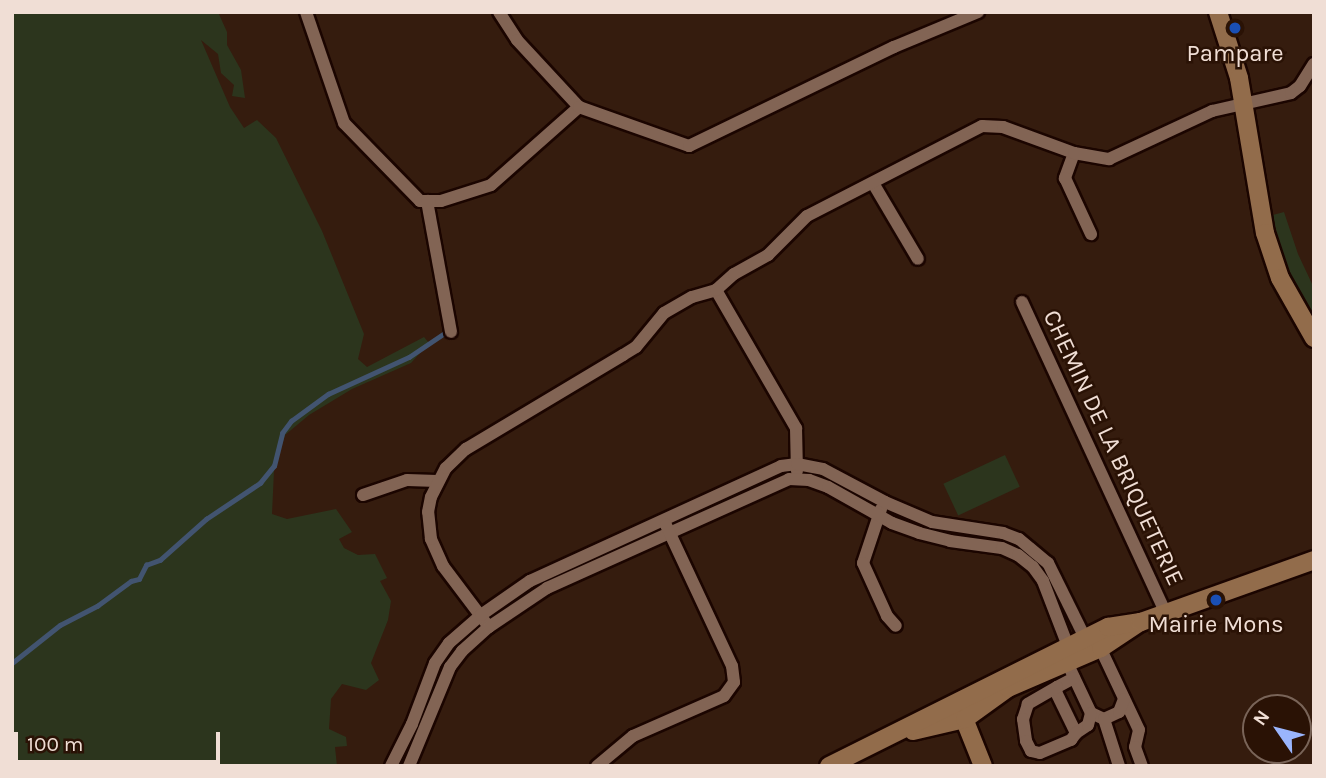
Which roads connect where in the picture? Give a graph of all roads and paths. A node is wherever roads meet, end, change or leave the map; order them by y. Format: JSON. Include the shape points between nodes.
{"nodes":[{"id":1,"x":306,"y":12,"type":"edge"},
{"id":2,"x":499,"y":12,"type":"edge"},
{"id":3,"x":978,"y":12,"type":"edge"},
{"id":4,"x":1218,"y":12,"type":"edge"},
{"id":5,"x":1314,"y":64,"type":"edge"},
{"id":6,"x":1244,"y":103,"type":"junction"},
{"id":7,"x":579,"y":107,"type":"junction"},
{"id":8,"x":1074,"y":153,"type":"junction"},
{"id":9,"x":873,"y":183,"type":"junction"},
{"id":10,"x":427,"y":201,"type":"junction"},
{"id":11,"x":1091,"y":234,"type":"dead end"},
{"id":12,"x":918,"y":259,"type":"dead end"},
{"id":13,"x":716,"y":290,"type":"junction"},
{"id":14,"x":1022,"y":302,"type":"dead end"},
{"id":15,"x":451,"y":332,"type":"dead end"},
{"id":16,"x":1314,"y":338,"type":"edge"},
{"id":17,"x":797,"y":464,"type":"junction"},
{"id":18,"x":797,"y":478,"type":"junction"},
{"id":19,"x":437,"y":481,"type":"junction"},
{"id":20,"x":363,"y":495,"type":"dead end"},
{"id":21,"x":885,"y":502,"type":"junction"},
{"id":22,"x":878,"y":515,"type":"junction"},
{"id":23,"x":663,"y":518,"type":"junction"},
{"id":24,"x":669,"y":532,"type":"junction"},
{"id":25,"x":996,"y":532,"type":"junction"},
{"id":26,"x":995,"y":546,"type":"junction"},
{"id":27,"x":1314,"y":560,"type":"edge"},
{"id":28,"x":1053,"y":569,"type":"junction"},
{"id":29,"x":1040,"y":576,"type":"junction"},
{"id":30,"x":1165,"y":612,"type":"junction"},
{"id":31,"x":481,"y":615,"type":"junction"},
{"id":32,"x":896,"y":626,"type":"dead end"},
{"id":33,"x":489,"y":627,"type":"junction"},
{"id":34,"x":1081,"y":654,"type":"junction"},
{"id":35,"x":1057,"y":687,"type":"junction"},
{"id":36,"x":1124,"y":699,"type":"junction"},
{"id":37,"x":962,"y":711,"type":"junction"},
{"id":38,"x":1091,"y":713,"type":"junction"},
{"id":39,"x":1104,"y":719,"type":"junction"},
{"id":40,"x":1076,"y":733,"type":"junction"},
{"id":41,"x":395,"y":764,"type":"edge"},
{"id":42,"x":409,"y":766,"type":"edge"},
{"id":43,"x":597,"y":766,"type":"edge"},
{"id":44,"x":829,"y":766,"type":"edge"},
{"id":45,"x":983,"y":766,"type":"edge"},
{"id":46,"x":1119,"y":766,"type":"edge"},
{"id":47,"x":1142,"y":766,"type":"edge"}],
"edges":[{"from":1,"to":10,"type":"street","via":[[344,123],[420,201]]},
{"from":2,"to":7,"type":"street","via":[[517,40]]},
{"from":3,"to":7,"type":"street","via":[[836,74],[697,145],[681,144]]},
{"from":4,"to":6,"type":"street"},
{"from":5,"to":6,"type":"street","via":[[1296,91]]},
{"from":6,"to":8,"type":"street","via":[[1189,120],[1109,159]]},
{"from":6,"to":16,"type":"street","via":[[1265,233],[1280,278]]},
{"from":7,"to":10,"type":"street","via":[[491,185]]},
{"from":8,"to":9,"type":"street","via":[[1003,127],[982,125]]},
{"from":8,"to":11,"type":"street","via":[[1065,178]]},
{"from":9,"to":12,"type":"street"},
{"from":9,"to":13,"type":"street","via":[[807,216],[768,255]]},
{"from":10,"to":15,"type":"street"},
{"from":13,"to":17,"type":"street","via":[[796,428]]},
{"from":13,"to":19,"type":"street","via":[[664,313],[635,346],[466,449]]},
{"from":14,"to":30,"type":"street","name":"CHEMIN DE LA BRIQUETERIE"},
{"from":17,"to":18,"type":"street"},
{"from":17,"to":21,"type":"street","via":[[836,474]]},
{"from":17,"to":23,"type":"street","via":[[765,471]]},
{"from":18,"to":22,"type":"street","via":[[828,487]]},
{"from":18,"to":24,"type":"street","via":[[777,482]]},
{"from":19,"to":20,"type":"street","via":[[407,480]]},
{"from":19,"to":31,"type":"street","via":[[428,512],[430,539],[443,566]]},
{"from":21,"to":22,"type":"street"},
{"from":21,"to":25,"type":"street","via":[[932,522]]},
{"from":22,"to":26,"type":"street","via":[[934,538]]},
{"from":22,"to":32,"type":"street","via":[[863,563]]},
{"from":23,"to":24,"type":"street"},
{"from":23,"to":31,"type":"street","via":[[530,581]]},
{"from":24,"to":33,"type":"street","via":[[547,588]]},
{"from":24,"to":43,"type":"street","via":[[732,666],[734,682],[724,696],[633,736]]},
{"from":25,"to":26,"type":"street"},
{"from":25,"to":28,"type":"street","via":[[1030,545]]},
{"from":26,"to":29,"type":"street","via":[[1018,555]]},
{"from":27,"to":30,"type":"street"},
{"from":28,"to":29,"type":"street"},
{"from":28,"to":34,"type":"street"},
{"from":29,"to":34,"type":"street"},
{"from":30,"to":34,"type":"street","via":[[1141,622],[1108,627]]},
{"from":31,"to":33,"type":"street"},
{"from":31,"to":41,"type":"street","via":[[449,643],[435,663]]},
{"from":33,"to":42,"type":"street","via":[[450,667]]},
{"from":34,"to":35,"type":"street"},
{"from":34,"to":36,"type":"street"},
{"from":34,"to":37,"type":"street"},
{"from":34,"to":38,"type":"street"},
{"from":35,"to":40,"type":"street"},
{"from":35,"to":40,"type":"street","via":[[1028,704],[1023,719],[1026,741],[1031,751],[1040,753],[1071,740]]},
{"from":36,"to":39,"type":"street","via":[[1119,712]]},
{"from":36,"to":47,"type":"street","via":[[1139,730],[1135,747]]},
{"from":37,"to":44,"type":"street"},
{"from":37,"to":45,"type":"street"},
{"from":38,"to":39,"type":"street"},
{"from":38,"to":40,"type":"street","via":[[1088,725]]},
{"from":39,"to":46,"type":"street"}]}
